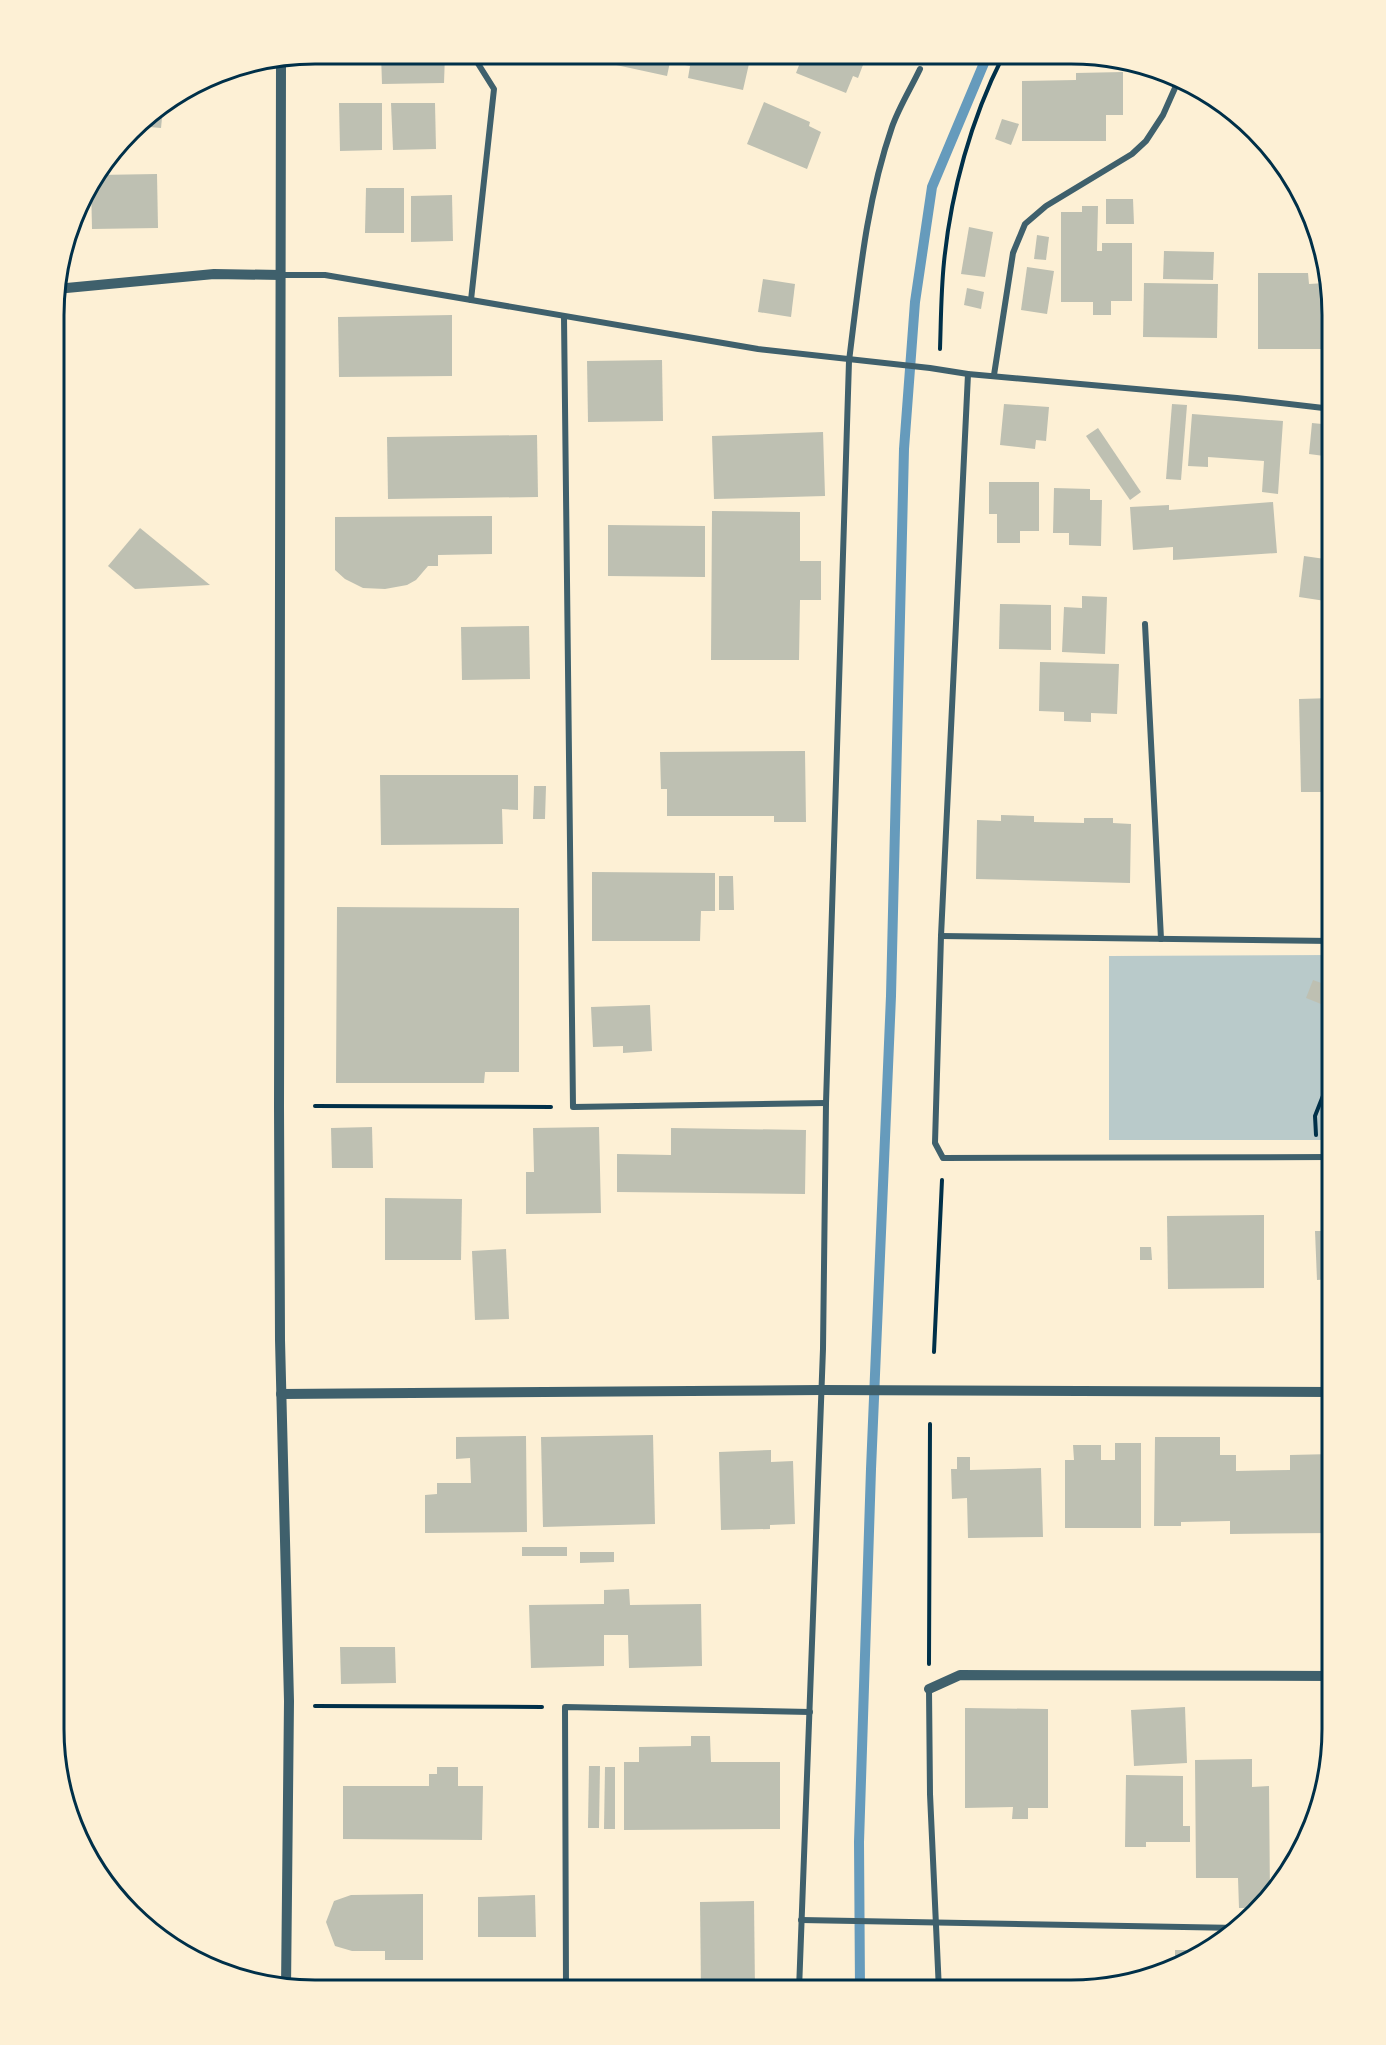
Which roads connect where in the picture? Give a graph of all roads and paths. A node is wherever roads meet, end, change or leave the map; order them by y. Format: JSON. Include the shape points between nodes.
{"nodes":[{"id":1,"x":478,"y":64,"type":"edge"},
{"id":2,"x":1000,"y":64,"type":"edge"},
{"id":3,"x":281,"y":67,"type":"edge"},
{"id":4,"x":920,"y":69,"type":"dead end"},
{"id":5,"x":1175,"y":88,"type":"edge"},
{"id":6,"x":281,"y":275,"type":"junction"},
{"id":7,"x":66,"y":288,"type":"edge"},
{"id":8,"x":471,"y":300,"type":"junction"},
{"id":9,"x":564,"y":317,"type":"junction"},
{"id":10,"x":849,"y":361,"type":"junction"},
{"id":11,"x":939,"y":369,"type":"junction"},
{"id":12,"x":968,"y":374,"type":"junction"},
{"id":13,"x":994,"y":375,"type":"junction"},
{"id":14,"x":1322,"y":408,"type":"edge"},
{"id":15,"x":1145,"y":624,"type":"dead end"},
{"id":16,"x":941,"y":936,"type":"junction"},
{"id":17,"x":1161,"y":939,"type":"junction"},
{"id":18,"x":1322,"y":941,"type":"edge"},
{"id":19,"x":1322,"y":1098,"type":"edge"},
{"id":20,"x":826,"y":1103,"type":"junction"},
{"id":21,"x":315,"y":1106,"type":"dead end"},
{"id":22,"x":573,"y":1107,"type":"junction"},
{"id":23,"x":1317,"y":1157,"type":"junction"},
{"id":24,"x":1322,"y":1157,"type":"edge"},
{"id":25,"x":944,"y":1158,"type":"junction"},
{"id":26,"x":934,"y":1352,"type":"dead end"},
{"id":27,"x":821,"y":1390,"type":"junction"},
{"id":28,"x":1322,"y":1392,"type":"edge"},
{"id":29,"x":281,"y":1394,"type":"junction"},
{"id":30,"x":930,"y":1424,"type":"dead end"},
{"id":31,"x":1322,"y":1676,"type":"edge"},
{"id":32,"x":929,"y":1689,"type":"junction"},
{"id":33,"x":315,"y":1706,"type":"dead end"},
{"id":34,"x":566,"y":1707,"type":"junction"},
{"id":35,"x":810,"y":1712,"type":"junction"},
{"id":36,"x":801,"y":1920,"type":"junction"},
{"id":37,"x":936,"y":1923,"type":"junction"},
{"id":38,"x":1224,"y":1928,"type":"edge"},
{"id":39,"x":286,"y":1978,"type":"edge"},
{"id":40,"x":566,"y":1980,"type":"edge"},
{"id":41,"x":799,"y":1980,"type":"edge"},
{"id":42,"x":939,"y":1980,"type":"edge"}],
"edges":[{"from":1,"to":8,"type":"street","via":[[494,89]]},
{"from":2,"to":11,"type":"path","via":[[972,133],[952,205],[944,262]]},
{"from":3,"to":6,"type":"street"},
{"from":4,"to":10,"type":"street","via":[[893,126],[879,177],[863,249]]},
{"from":5,"to":13,"type":"street","via":[[1163,115],[1139,147],[1046,206],[1025,224],[1012,253]]},
{"from":6,"to":7,"type":"street","via":[[214,274]]},
{"from":6,"to":8,"type":"street","via":[[325,275]]},
{"from":6,"to":29,"type":"street"},
{"from":8,"to":9,"type":"street"},
{"from":9,"to":10,"type":"street","via":[[758,350]]},
{"from":9,"to":22,"type":"street"},
{"from":10,"to":11,"type":"street"},
{"from":10,"to":20,"type":"street"},
{"from":11,"to":12,"type":"street"},
{"from":12,"to":13,"type":"street"},
{"from":12,"to":16,"type":"street"},
{"from":13,"to":14,"type":"street"},
{"from":15,"to":17,"type":"street"},
{"from":16,"to":17,"type":"street"},
{"from":16,"to":25,"type":"street","via":[[935,1143]]},
{"from":17,"to":18,"type":"street"},
{"from":19,"to":23,"type":"path","via":[[1315,1116]]},
{"from":20,"to":22,"type":"street"},
{"from":20,"to":27,"type":"street"},
{"from":21,"to":22,"type":"path"},
{"from":23,"to":24,"type":"street"},
{"from":23,"to":25,"type":"street"},
{"from":25,"to":26,"type":"path"},
{"from":27,"to":28,"type":"street"},
{"from":27,"to":29,"type":"street"},
{"from":27,"to":35,"type":"street"},
{"from":29,"to":39,"type":"street","via":[[289,1701]]},
{"from":30,"to":32,"type":"path"},
{"from":31,"to":32,"type":"street","via":[[960,1675]]},
{"from":32,"to":37,"type":"street"},
{"from":33,"to":34,"type":"path"},
{"from":34,"to":35,"type":"street"},
{"from":34,"to":40,"type":"street"},
{"from":35,"to":36,"type":"street"},
{"from":36,"to":37,"type":"street"},
{"from":36,"to":41,"type":"street"},
{"from":37,"to":38,"type":"street"},
{"from":37,"to":42,"type":"street"}]}
